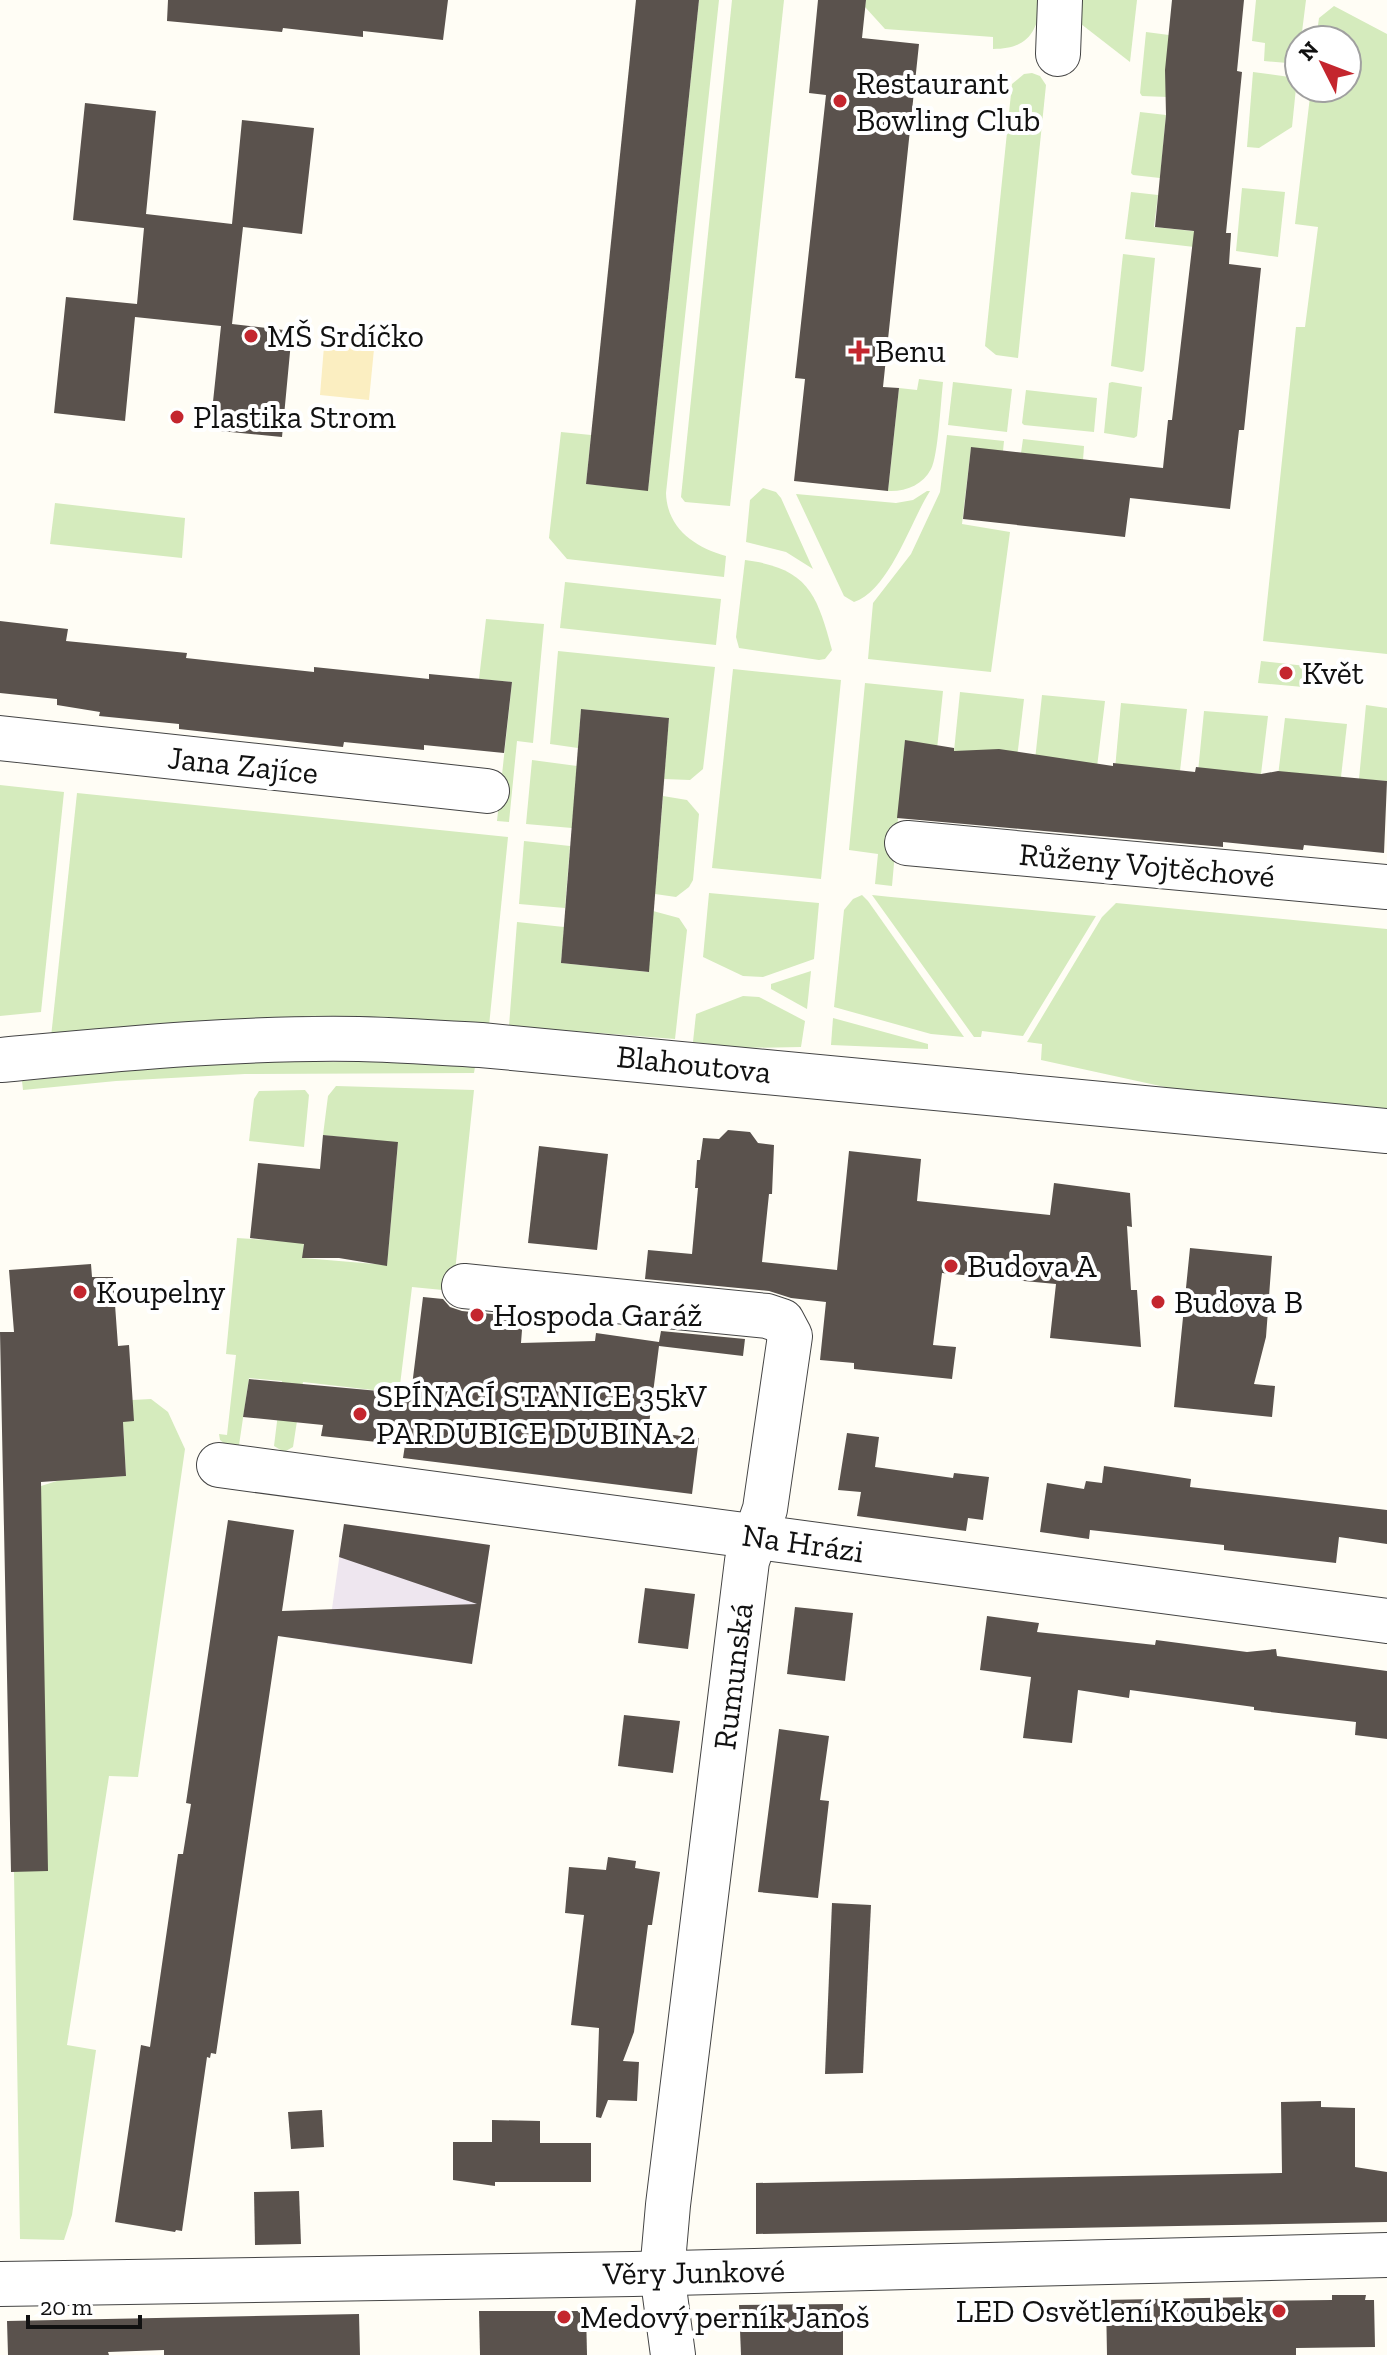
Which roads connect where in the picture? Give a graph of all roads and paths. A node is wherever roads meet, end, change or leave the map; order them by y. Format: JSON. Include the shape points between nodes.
{"nodes":[{"id":1,"x":1060,"y":0,"type":"edge"},
{"id":2,"x":1058,"y":54,"type":"dead end"},
{"id":3,"x":0,"y":738,"type":"edge"},
{"id":4,"x":487,"y":791,"type":"dead end"},
{"id":5,"x":907,"y":843,"type":"dead end"},
{"id":6,"x":1387,"y":887,"type":"edge"},
{"id":7,"x":0,"y":1060,"type":"edge"},
{"id":8,"x":1387,"y":1131,"type":"edge"},
{"id":9,"x":464,"y":1286,"type":"dead end"},
{"id":10,"x":219,"y":1465,"type":"dead end"},
{"id":11,"x":755,"y":1537,"type":"junction"},
{"id":12,"x":1387,"y":1621,"type":"edge"},
{"id":13,"x":1387,"y":2255,"type":"edge"},
{"id":14,"x":662,"y":2273,"type":"junction"},
{"id":15,"x":0,"y":2284,"type":"edge"},
{"id":16,"x":673,"y":2355,"type":"edge"}],
"edges":[{"from":1,"to":2,"type":"street"},
{"from":3,"to":4,"type":"street","name":"Jana Zajíce"},
{"from":5,"to":6,"type":"street","name":"Růženy Vojtěchové"},
{"from":7,"to":8,"type":"street","name":"Blahoutova","via":[[171,1044],[420,1042]]},
{"from":9,"to":11,"type":"street","name":"Rumunská","via":[[782,1321],[790,1336],[765,1509]]},
{"from":10,"to":11,"type":"street","name":"Na Hrázi"},
{"from":11,"to":12,"type":"street","name":"Na Hrázi"},
{"from":11,"to":14,"type":"street","name":"Rumunská","via":[[745,1577]]},
{"from":13,"to":14,"type":"street","name":"Věry Junkové"},
{"from":14,"to":15,"type":"street","name":"Věry Junkové"},
{"from":14,"to":16,"type":"street","name":"Rumunská"}]}
